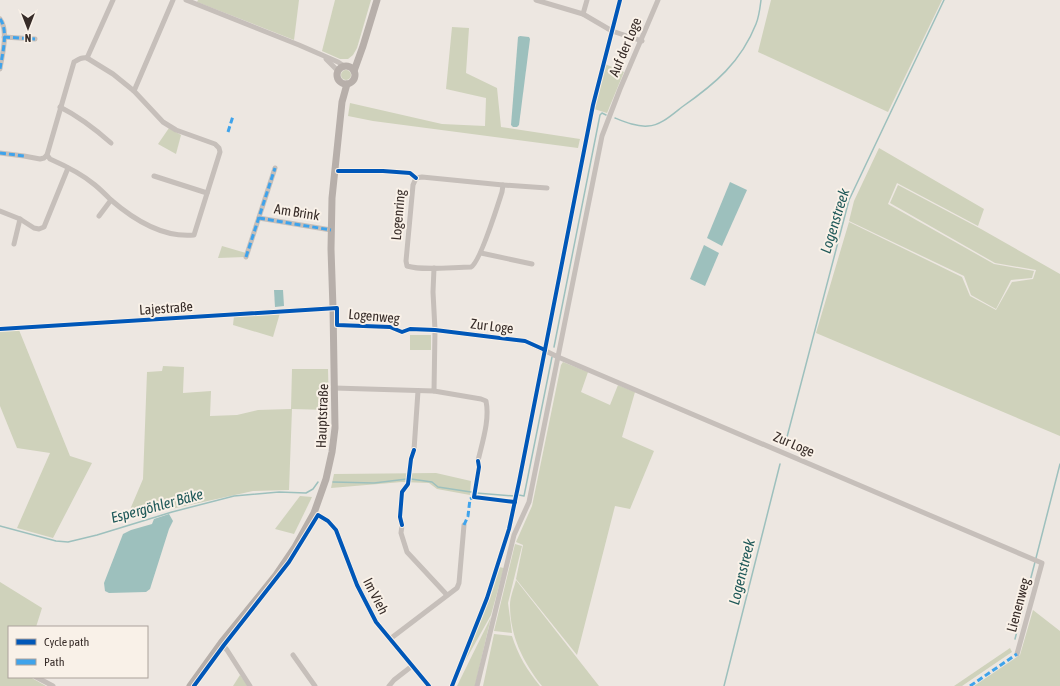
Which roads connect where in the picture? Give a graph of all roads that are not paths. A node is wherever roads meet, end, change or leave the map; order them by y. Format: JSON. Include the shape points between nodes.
{"nodes":[{"id":1,"x":114,"y":0,"type":"edge"},
{"id":2,"x":173,"y":0,"type":"edge"},
{"id":3,"x":186,"y":0,"type":"edge"},
{"id":4,"x":376,"y":0,"type":"edge"},
{"id":5,"x":536,"y":0,"type":"edge"},
{"id":6,"x":587,"y":0,"type":"edge"},
{"id":7,"x":658,"y":0,"type":"edge"},
{"id":8,"x":583,"y":14,"type":"junction"},
{"id":9,"x":0,"y":19,"type":"edge"},
{"id":10,"x":4,"y":37,"type":"junction"},
{"id":11,"x":35,"y":39,"type":"dead end"},
{"id":12,"x":642,"y":41,"type":"junction"},
{"id":13,"x":2,"y":52,"type":"edge"},
{"id":14,"x":87,"y":58,"type":"junction"},
{"id":15,"x":0,"y":69,"type":"edge"},
{"id":16,"x":346,"y":69,"type":"junction"},
{"id":17,"x":345,"y":83,"type":"junction"},
{"id":18,"x":134,"y":91,"type":"junction"},
{"id":19,"x":60,"y":107,"type":"junction"},
{"id":20,"x":111,"y":143,"type":"dead end"},
{"id":21,"x":0,"y":153,"type":"edge"},
{"id":22,"x":47,"y":155,"type":"junction"},
{"id":23,"x":68,"y":168,"type":"junction"},
{"id":24,"x":274,"y":168,"type":"dead end"},
{"id":25,"x":154,"y":176,"type":"dead end"},
{"id":26,"x":503,"y":185,"type":"junction"},
{"id":27,"x":547,"y":188,"type":"dead end"},
{"id":28,"x":207,"y":193,"type":"junction"},
{"id":29,"x":111,"y":200,"type":"junction"},
{"id":30,"x":0,"y":211,"type":"edge"},
{"id":31,"x":98,"y":216,"type":"dead end"},
{"id":32,"x":259,"y":218,"type":"junction"},
{"id":33,"x":20,"y":219,"type":"junction"},
{"id":34,"x":331,"y":230,"type":"junction"},
{"id":35,"x":14,"y":244,"type":"dead end"},
{"id":36,"x":481,"y":253,"type":"junction"},
{"id":37,"x":246,"y":258,"type":"dead end"},
{"id":38,"x":532,"y":264,"type":"dead end"},
{"id":39,"x":434,"y":268,"type":"junction"},
{"id":40,"x":333,"y":308,"type":"junction"},
{"id":41,"x":334,"y":325,"type":"junction"},
{"id":42,"x":0,"y":329,"type":"edge"},
{"id":43,"x":435,"y":330,"type":"junction"},
{"id":44,"x":402,"y":332,"type":"dead end"},
{"id":45,"x":558,"y":357,"type":"junction"},
{"id":46,"x":334,"y":388,"type":"junction"},
{"id":47,"x":418,"y":391,"type":"junction"},
{"id":48,"x":434,"y":391,"type":"junction"},
{"id":49,"x":414,"y":450,"type":"dead end"},
{"id":50,"x":478,"y":462,"type":"dead end"},
{"id":51,"x":314,"y":513,"type":"junction"},
{"id":52,"x":402,"y":525,"type":"dead end"},
{"id":53,"x":464,"y":525,"type":"dead end"},
{"id":54,"x":1042,"y":563,"type":"joint"},
{"id":55,"x":447,"y":595,"type":"junction"},
{"id":56,"x":390,"y":639,"type":"junction"},
{"id":57,"x":221,"y":643,"type":"junction"},
{"id":58,"x":1017,"y":654,"type":"dead end"},
{"id":59,"x":293,"y":655,"type":"dead end"},
{"id":60,"x":412,"y":666,"type":"junction"},
{"id":61,"x":38,"y":678,"type":"edge"},
{"id":62,"x":53,"y":686,"type":"edge"},
{"id":63,"x":190,"y":686,"type":"edge"},
{"id":64,"x":250,"y":686,"type":"edge"},
{"id":65,"x":315,"y":686,"type":"edge"},
{"id":66,"x":389,"y":686,"type":"edge"},
{"id":67,"x":429,"y":686,"type":"edge"},
{"id":68,"x":477,"y":686,"type":"edge"}],
"edges":[{"from":1,"to":14,"type":"street"},
{"from":2,"to":18,"type":"street"},
{"from":3,"to":16,"type":"street","via":[[322,55]]},
{"from":4,"to":16,"type":"main road","via":[[360,54]]},
{"from":5,"to":8,"type":"street"},
{"from":6,"to":8,"type":"street"},
{"from":7,"to":12,"type":"street","name":"Auf der Loge"},
{"from":8,"to":12,"type":"street","via":[[612,31]]},
{"from":9,"to":10,"type":"street"},
{"from":10,"to":11,"type":"street"},
{"from":10,"to":13,"type":"street"},
{"from":12,"to":45,"type":"street","name":"Auf der Loge","via":[[602,136]]},
{"from":13,"to":15,"type":"street"},
{"from":14,"to":18,"type":"street"},
{"from":14,"to":19,"type":"street","via":[[79,58],[74,62]]},
{"from":16,"to":17,"type":"main road","via":[[337,76]]},
{"from":16,"to":17,"type":"main road","via":[[354,79]]},
{"from":17,"to":34,"type":"main road","name":"Hauptstraße","via":[[333,178]]},
{"from":18,"to":28,"type":"street","via":[[163,122],[219,148]]},
{"from":19,"to":20,"type":"street","via":[[91,125]]},
{"from":19,"to":22,"type":"street"},
{"from":21,"to":22,"type":"street","via":[[40,159]]},
{"from":22,"to":23,"type":"street"},
{"from":23,"to":29,"type":"street","via":[[94,184]]},
{"from":23,"to":33,"type":"street","via":[[44,227],[34,228]]},
{"from":24,"to":32,"type":"street","name":"Am Brink"},
{"from":25,"to":28,"type":"street"},
{"from":26,"to":27,"type":"street","name":"Logenring"},
{"from":26,"to":36,"type":"street","name":"Logenring"},
{"from":26,"to":39,"type":"street","name":"Logenring","via":[[416,178],[413,185],[406,261],[407,266],[412,268]]},
{"from":28,"to":29,"type":"street","via":[[196,231],[194,235],[188,236],[169,233],[145,224]]},
{"from":29,"to":31,"type":"street"},
{"from":30,"to":33,"type":"street"},
{"from":32,"to":34,"type":"street","name":"Am Brink"},
{"from":32,"to":37,"type":"street","name":"Am Brink"},
{"from":33,"to":35,"type":"street"},
{"from":34,"to":40,"type":"main road","name":"Hauptstraße"},
{"from":36,"to":38,"type":"street"},
{"from":36,"to":39,"type":"street","name":"Logenring","via":[[475,265],[471,267]]},
{"from":39,"to":43,"type":"street"},
{"from":40,"to":41,"type":"main road","name":"Hauptstraße"},
{"from":40,"to":42,"type":"street","name":"Lajestraße"},
{"from":41,"to":44,"type":"street","name":"Logenweg","via":[[390,327]]},
{"from":41,"to":46,"type":"main road","name":"Hauptstraße"},
{"from":43,"to":45,"type":"street","name":"Zur Loge","via":[[525,341]]},
{"from":43,"to":48,"type":"street"},
{"from":45,"to":54,"type":"street","name":"Zur Loge"},
{"from":45,"to":68,"type":"street","name":"Auf der Loge","via":[[529,502],[514,536]]},
{"from":46,"to":47,"type":"street"},
{"from":46,"to":51,"type":"main road","name":"Hauptstraße","via":[[335,428],[332,452]]},
{"from":47,"to":48,"type":"street"},
{"from":47,"to":49,"type":"street"},
{"from":48,"to":50,"type":"street","via":[[486,401],[488,409]]},
{"from":51,"to":56,"type":"street","name":"Im Vieh","via":[[328,521],[336,530],[366,604]]},
{"from":51,"to":57,"type":"main road","name":"Hauptstraße","via":[[288,557]]},
{"from":52,"to":55,"type":"street","via":[[401,533],[407,552]]},
{"from":53,"to":55,"type":"street","via":[[459,583]]},
{"from":54,"to":58,"type":"street","name":"Lienenweg"},
{"from":55,"to":56,"type":"street"},
{"from":56,"to":60,"type":"street","name":"Im Vieh"},
{"from":57,"to":63,"type":"main road","name":"Hauptstraße"},
{"from":57,"to":64,"type":"street"},
{"from":59,"to":65,"type":"street"},
{"from":60,"to":66,"type":"street"},
{"from":60,"to":67,"type":"street","name":"Im Vieh"},
{"from":61,"to":62,"type":"street"}]}
